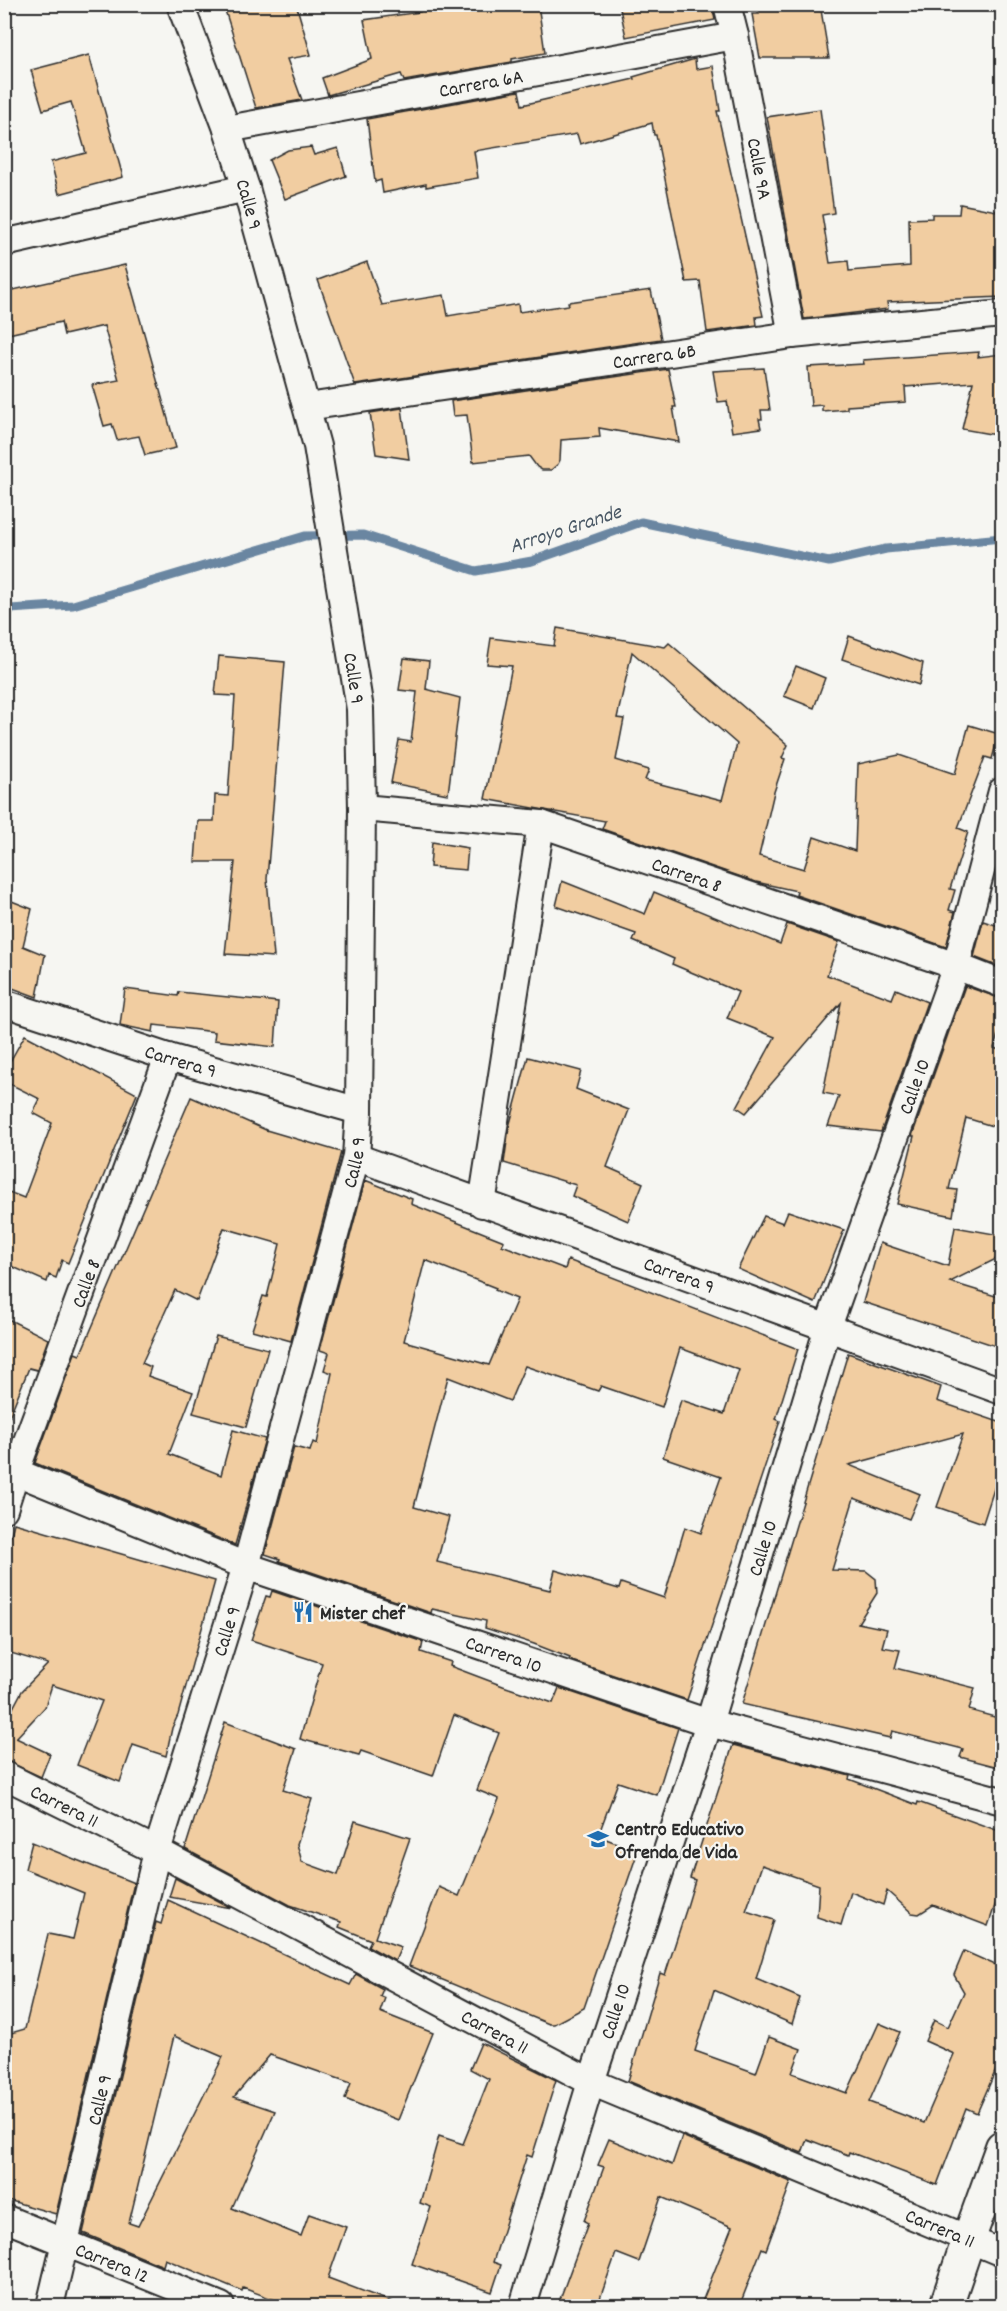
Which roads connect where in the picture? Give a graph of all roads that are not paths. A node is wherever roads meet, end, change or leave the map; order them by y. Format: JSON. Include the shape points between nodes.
{"nodes":[{"id":1,"x":180,"y":4,"type":"edge"},
{"id":2,"x":727,"y":4,"type":"edge"},
{"id":3,"x":735,"y":36,"type":"junction"},
{"id":4,"x":227,"y":129,"type":"junction"},
{"id":5,"x":246,"y":188,"type":"junction"},
{"id":6,"x":4,"y":243,"type":"edge"},
{"id":7,"x":1002,"y":314,"type":"edge"},
{"id":8,"x":792,"y":334,"type":"junction"},
{"id":9,"x":307,"y":407,"type":"junction"},
{"id":10,"x":1002,"y":791,"type":"edge"},
{"id":11,"x":362,"y":808,"type":"junction"},
{"id":12,"x":541,"y":824,"type":"junction"},
{"id":13,"x":956,"y":966,"type":"junction"},
{"id":14,"x":1002,"y":984,"type":"edge"},
{"id":15,"x":4,"y":1003,"type":"edge"},
{"id":16,"x":168,"y":1057,"type":"junction"},
{"id":17,"x":359,"y":1111,"type":"junction"},
{"id":18,"x":356,"y":1156,"type":"junction"},
{"id":19,"x":482,"y":1204,"type":"junction"},
{"id":20,"x":828,"y":1327,"type":"junction"},
{"id":21,"x":1002,"y":1391,"type":"edge"},
{"id":22,"x":10,"y":1469,"type":"edge"},
{"id":23,"x":4,"y":1509,"type":"edge"},
{"id":24,"x":246,"y":1566,"type":"junction"},
{"id":25,"x":709,"y":1723,"type":"junction"},
{"id":26,"x":4,"y":1775,"type":"edge"},
{"id":27,"x":1002,"y":1800,"type":"edge"},
{"id":28,"x":157,"y":1851,"type":"junction"},
{"id":29,"x":591,"y":2082,"type":"junction"},
{"id":30,"x":1002,"y":2147,"type":"edge"},
{"id":31,"x":4,"y":2218,"type":"edge"},
{"id":32,"x":969,"y":2238,"type":"junction"},
{"id":33,"x":64,"y":2244,"type":"junction"},
{"id":34,"x":1002,"y":2253,"type":"edge"},
{"id":35,"x":50,"y":2307,"type":"edge"},
{"id":36,"x":221,"y":2307,"type":"edge"},
{"id":37,"x":524,"y":2307,"type":"edge"},
{"id":38,"x":946,"y":2307,"type":"edge"}],
"edges":[{"from":1,"to":4,"type":"street","name":"Calle 9"},
{"from":2,"to":3,"type":"street","name":"Calle 9A"},
{"from":3,"to":4,"type":"street","name":"Carrera 6A"},
{"from":3,"to":8,"type":"street","name":"Calle 9A"},
{"from":4,"to":5,"type":"street","name":"Calle 9"},
{"from":5,"to":6,"type":"street"},
{"from":5,"to":9,"type":"street","name":"Calle 9"},
{"from":7,"to":8,"type":"street","name":"Carrera 6B"},
{"from":8,"to":9,"type":"street","name":"Carrera 6B"},
{"from":9,"to":11,"type":"street","name":"Calle 9","via":[[317,446],[360,709]]},
{"from":10,"to":13,"type":"street","name":"Calle 10"},
{"from":11,"to":12,"type":"street","name":"Carrera 8"},
{"from":11,"to":17,"type":"street","name":"Calle 9"},
{"from":12,"to":13,"type":"street","name":"Carrera 8"},
{"from":12,"to":19,"type":"street"},
{"from":13,"to":14,"type":"street","name":"Carrera 8"},
{"from":13,"to":20,"type":"street","name":"Calle 10"},
{"from":15,"to":16,"type":"street","name":"Carrera 9"},
{"from":16,"to":17,"type":"street","name":"Carrera 9"},
{"from":16,"to":22,"type":"street","name":"Calle 8"},
{"from":17,"to":18,"type":"street","name":"Calle 9"},
{"from":18,"to":19,"type":"street","name":"Carrera 9"},
{"from":18,"to":24,"type":"street","name":"Calle 9"},
{"from":19,"to":20,"type":"street","name":"Carrera 9"},
{"from":20,"to":21,"type":"street","name":"Carrera 9"},
{"from":20,"to":25,"type":"street","name":"Calle 10"},
{"from":22,"to":23,"type":"street","name":"Calle 8"},
{"from":22,"to":24,"type":"street","name":"Carrera 10"},
{"from":24,"to":25,"type":"street","name":"Carrera 10"},
{"from":24,"to":28,"type":"street","name":"Calle 9"},
{"from":25,"to":27,"type":"street","name":"Carrera 10"},
{"from":25,"to":29,"type":"street","name":"Calle 10"},
{"from":26,"to":28,"type":"street","name":"Carrera 11"},
{"from":28,"to":29,"type":"street","name":"Carrera 11"},
{"from":28,"to":33,"type":"street","name":"Calle 9"},
{"from":29,"to":32,"type":"street","name":"Carrera 11"},
{"from":29,"to":37,"type":"street","name":"Calle 10"},
{"from":30,"to":32,"type":"street"},
{"from":31,"to":33,"type":"street","name":"Carrera 12"},
{"from":32,"to":34,"type":"street","name":"Carrera 11"},
{"from":32,"to":38,"type":"street"},
{"from":33,"to":35,"type":"street","name":"Calle 9"},
{"from":33,"to":36,"type":"street","name":"Carrera 12"}]}
